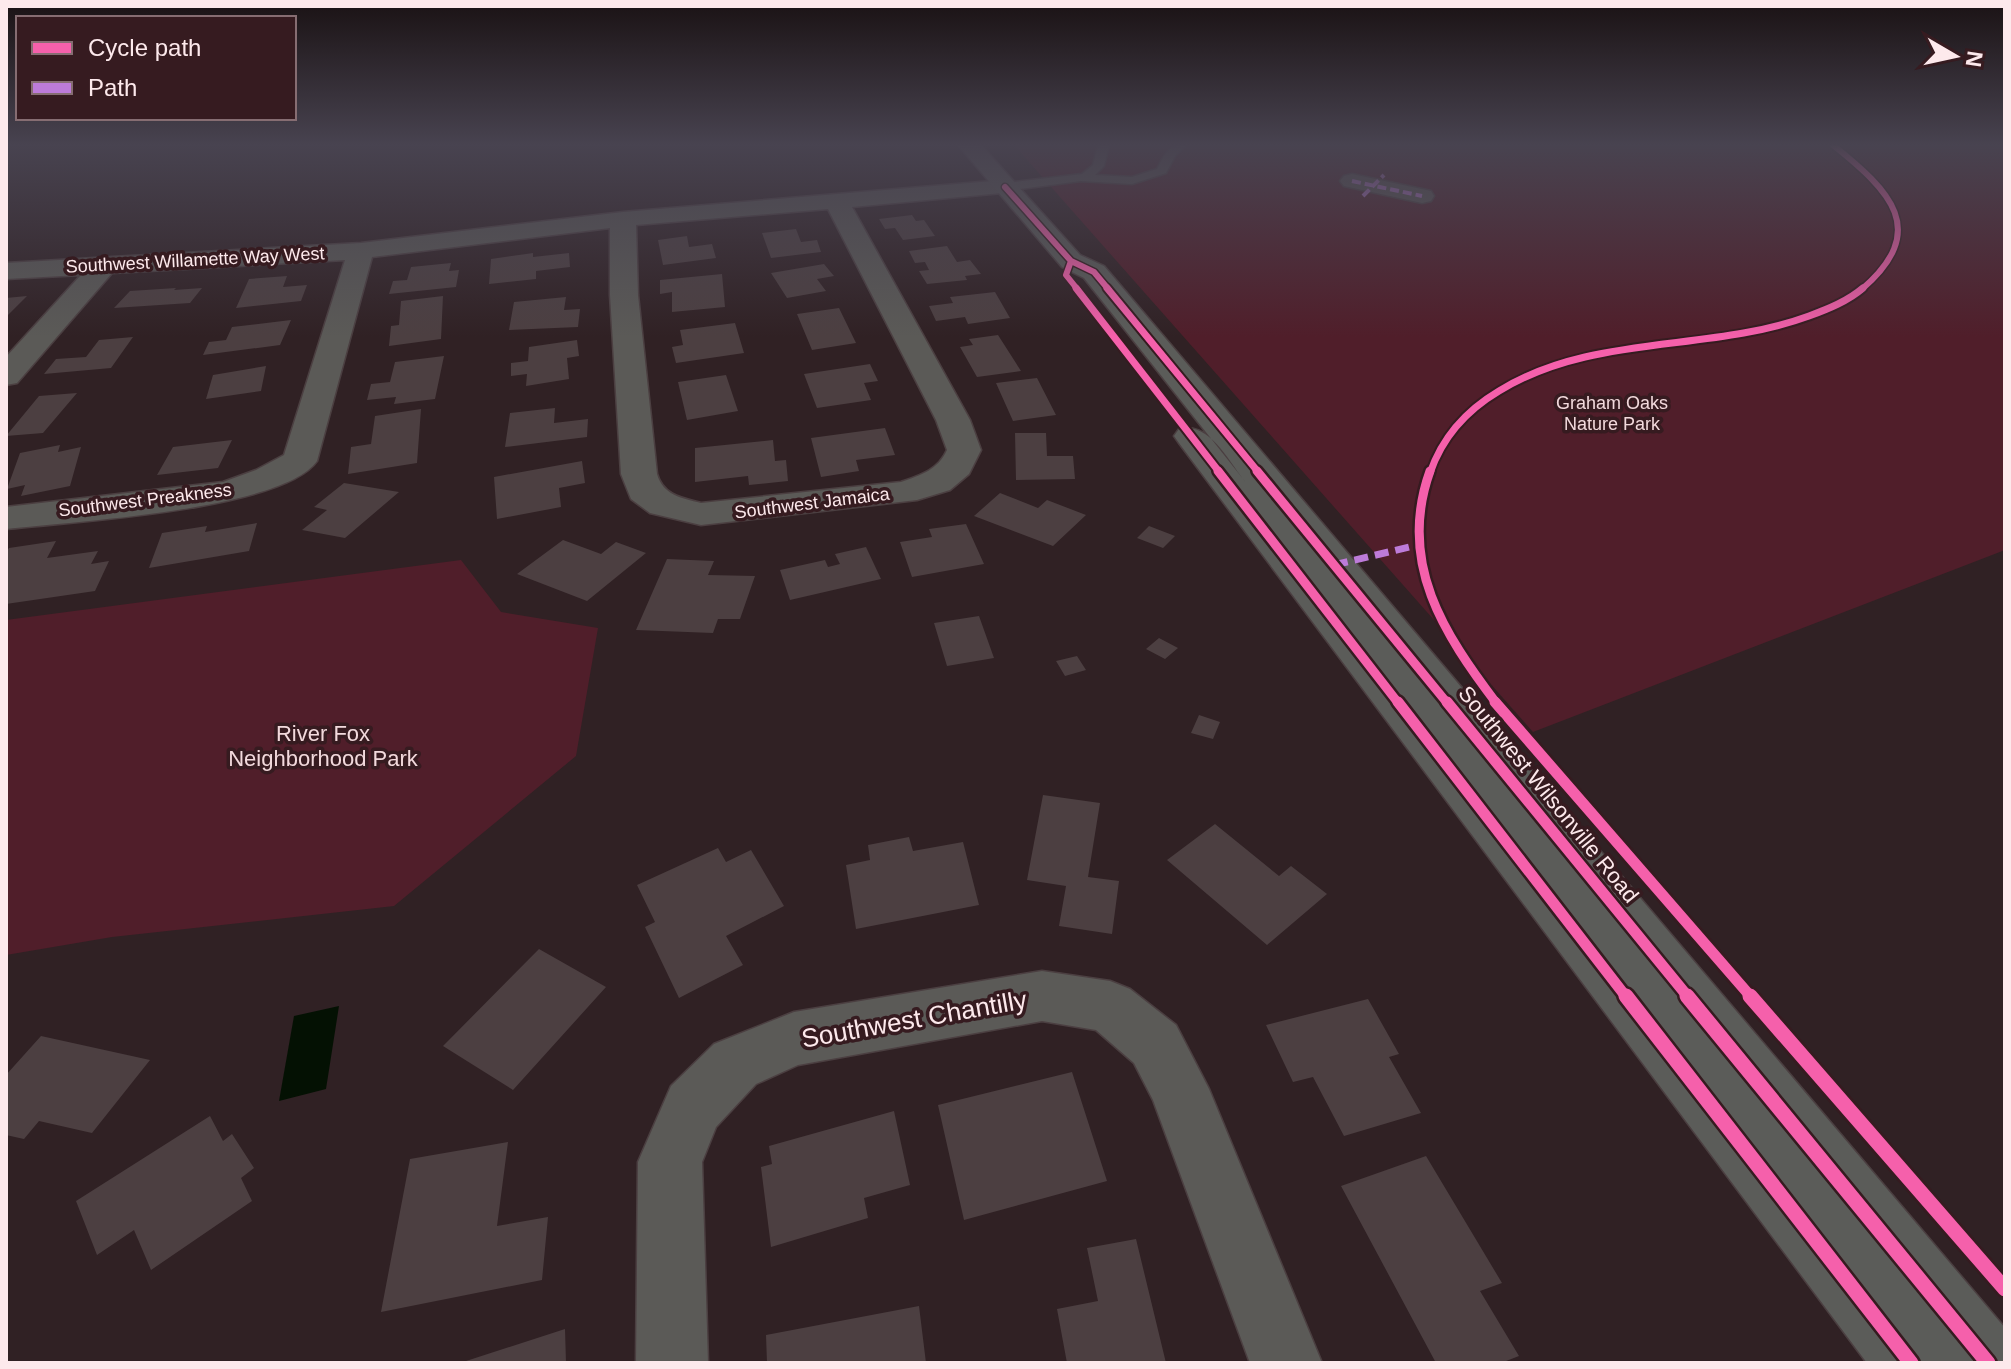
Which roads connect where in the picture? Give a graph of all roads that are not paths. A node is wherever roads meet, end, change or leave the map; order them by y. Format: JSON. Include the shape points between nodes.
{"nodes":[{"id":1,"x":750,"y":209,"type":"edge"},
{"id":2,"x":841,"y":209,"type":"edge"},
{"id":3,"x":1025,"y":209,"type":"edge"},
{"id":4,"x":623,"y":219,"type":"junction"},
{"id":5,"x":361,"y":251,"type":"junction"},
{"id":6,"x":1071,"y":261,"type":"junction"},
{"id":7,"x":106,"y":263,"type":"junction"},
{"id":8,"x":6,"y":271,"type":"edge"},
{"id":9,"x":6,"y":376,"type":"edge"},
{"id":10,"x":6,"y":518,"type":"edge"},
{"id":11,"x":672,"y":1363,"type":"edge"},
{"id":12,"x":1286,"y":1363,"type":"edge"},
{"id":13,"x":1911,"y":1363,"type":"edge"},
{"id":14,"x":1988,"y":1363,"type":"edge"}],
"edges":[{"from":1,"to":4,"type":"street","name":"Southwest Willamette Way West"},
{"from":2,"to":4,"type":"street","name":"Southwest Jamaica","via":[[953,420],[964,450],[957,467],[937,482],[904,492],[701,514],[663,505],[644,491],[639,474]]},
{"from":3,"to":6,"type":"main road","name":"Southwest Wilsonville Road"},
{"from":4,"to":5,"type":"street","name":"Southwest Willamette Way West"},
{"from":5,"to":7,"type":"street","name":"Southwest Willamette Way West"},
{"from":5,"to":10,"type":"street","name":"Southwest Preakness","via":[[300,461],[228,492]]},
{"from":6,"to":13,"type":"main road","name":"Southwest Wilsonville Road","via":[[1066,275]]},
{"from":6,"to":14,"type":"main road","name":"Southwest Wilsonville Road","via":[[1094,272]]},
{"from":7,"to":8,"type":"street","name":"Southwest Willamette Way West"},
{"from":7,"to":9,"type":"street"},
{"from":11,"to":12,"type":"street","name":"Southwest Chantilly","via":[[670,1162],[693,1107],[735,1064],[794,1039],[1042,996],[1110,1007],[1155,1044],[1179,1089]]}]}
